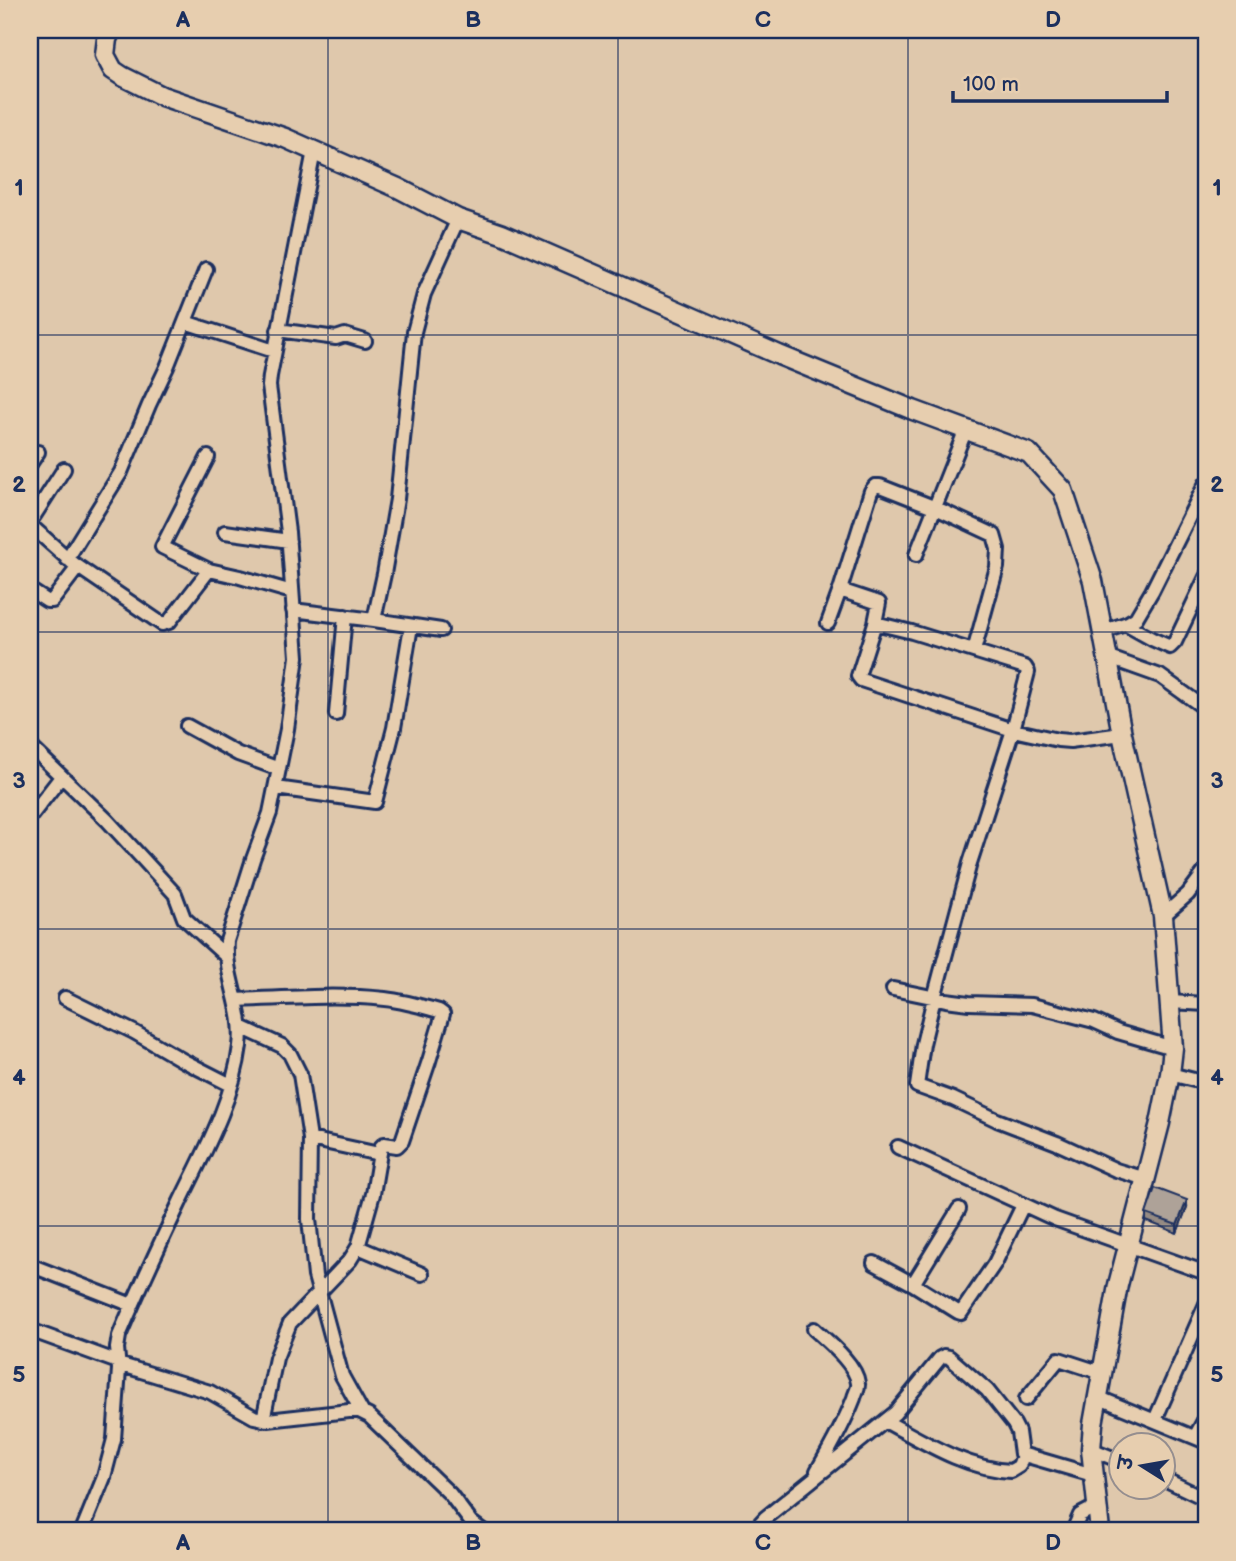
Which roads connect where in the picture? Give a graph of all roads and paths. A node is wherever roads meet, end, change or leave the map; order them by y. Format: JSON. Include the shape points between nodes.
{"nodes":[{"id":1,"x":111,"y":30,"type":"edge"},
{"id":2,"x":314,"y":151,"type":"junction"},
{"id":3,"x":458,"y":219,"type":"junction"},
{"id":4,"x":206,"y":269,"type":"dead end"},
{"id":5,"x":185,"y":322,"type":"junction"},
{"id":6,"x":278,"y":330,"type":"junction"},
{"id":7,"x":365,"y":341,"type":"dead end"},
{"id":8,"x":274,"y":351,"type":"junction"},
{"id":9,"x":966,"y":429,"type":"junction"},
{"id":10,"x":38,"y":452,"type":"dead end"},
{"id":11,"x":208,"y":457,"type":"dead end"},
{"id":12,"x":30,"y":464,"type":"edge"},
{"id":13,"x":64,"y":470,"type":"dead end"},
{"id":14,"x":1206,"y":483,"type":"edge"},
{"id":15,"x":936,"y":508,"type":"junction"},
{"id":16,"x":30,"y":524,"type":"edge"},
{"id":17,"x":225,"y":532,"type":"dead end"},
{"id":18,"x":289,"y":541,"type":"junction"},
{"id":19,"x":916,"y":555,"type":"dead end"},
{"id":20,"x":67,"y":559,"type":"junction"},
{"id":21,"x":78,"y":567,"type":"junction"},
{"id":22,"x":209,"y":570,"type":"junction"},
{"id":23,"x":1206,"y":577,"type":"edge"},
{"id":24,"x":30,"y":590,"type":"edge"},
{"id":25,"x":841,"y":590,"type":"junction"},
{"id":26,"x":292,"y":592,"type":"junction"},
{"id":27,"x":293,"y":610,"type":"junction"},
{"id":28,"x":345,"y":617,"type":"junction"},
{"id":29,"x":374,"y":620,"type":"junction"},
{"id":30,"x":828,"y":623,"type":"dead end"},
{"id":31,"x":875,"y":623,"type":"junction"},
{"id":32,"x":1125,"y":624,"type":"junction"},
{"id":33,"x":411,"y":626,"type":"junction"},
{"id":34,"x":441,"y":630,"type":"dead end"},
{"id":35,"x":1102,"y":632,"type":"junction"},
{"id":36,"x":974,"y":651,"type":"junction"},
{"id":37,"x":1107,"y":657,"type":"junction"},
{"id":38,"x":1206,"y":709,"type":"edge"},
{"id":39,"x":336,"y":714,"type":"dead end"},
{"id":40,"x":187,"y":726,"type":"dead end"},
{"id":41,"x":1013,"y":730,"type":"junction"},
{"id":42,"x":1122,"y":734,"type":"junction"},
{"id":43,"x":30,"y":746,"type":"edge"},
{"id":44,"x":279,"y":769,"type":"junction"},
{"id":45,"x":61,"y":777,"type":"junction"},
{"id":46,"x":276,"y":788,"type":"junction"},
{"id":47,"x":30,"y":817,"type":"edge"},
{"id":48,"x":1206,"y":870,"type":"edge"},
{"id":49,"x":1163,"y":916,"type":"junction"},
{"id":50,"x":227,"y":957,"type":"junction"},
{"id":51,"x":893,"y":989,"type":"dead end"},
{"id":52,"x":65,"y":998,"type":"dead end"},
{"id":53,"x":933,"y":998,"type":"junction"},
{"id":54,"x":236,"y":1000,"type":"junction"},
{"id":55,"x":1170,"y":1002,"type":"junction"},
{"id":56,"x":1206,"y":1004,"type":"edge"},
{"id":57,"x":241,"y":1027,"type":"junction"},
{"id":58,"x":1173,"y":1048,"type":"junction"},
{"id":59,"x":1170,"y":1074,"type":"junction"},
{"id":60,"x":1206,"y":1083,"type":"edge"},
{"id":61,"x":231,"y":1085,"type":"junction"},
{"id":62,"x":310,"y":1139,"type":"junction"},
{"id":63,"x":898,"y":1147,"type":"dead end"},
{"id":64,"x":379,"y":1154,"type":"junction"},
{"id":65,"x":1146,"y":1179,"type":"junction"},
{"id":66,"x":1023,"y":1205,"type":"junction"},
{"id":67,"x":959,"y":1209,"type":"dead end"},
{"id":68,"x":1129,"y":1245,"type":"junction"},
{"id":69,"x":358,"y":1247,"type":"junction"},
{"id":70,"x":874,"y":1263,"type":"dead end"},
{"id":71,"x":30,"y":1265,"type":"edge"},
{"id":72,"x":1206,"y":1273,"type":"edge"},
{"id":73,"x":422,"y":1274,"type":"dead end"},
{"id":74,"x":913,"y":1284,"type":"junction"},
{"id":75,"x":319,"y":1292,"type":"junction"},
{"id":76,"x":132,"y":1304,"type":"junction"},
{"id":77,"x":1206,"y":1304,"type":"edge"},
{"id":78,"x":30,"y":1329,"type":"edge"},
{"id":79,"x":814,"y":1329,"type":"dead end"},
{"id":80,"x":118,"y":1364,"type":"junction"},
{"id":81,"x":1102,"y":1373,"type":"junction"},
{"id":82,"x":1097,"y":1397,"type":"junction"},
{"id":83,"x":1026,"y":1399,"type":"dead end"},
{"id":84,"x":362,"y":1412,"type":"junction"},
{"id":85,"x":1206,"y":1417,"type":"edge"},
{"id":86,"x":263,"y":1420,"type":"junction"},
{"id":87,"x":1155,"y":1420,"type":"junction"},
{"id":88,"x":885,"y":1421,"type":"junction"},
{"id":89,"x":1201,"y":1439,"type":"edge"},
{"id":90,"x":1091,"y":1449,"type":"junction"},
{"id":91,"x":1023,"y":1455,"type":"junction"},
{"id":92,"x":1106,"y":1455,"type":"edge"},
{"id":93,"x":1093,"y":1475,"type":"junction"},
{"id":94,"x":813,"y":1478,"type":"junction"},
{"id":95,"x":1176,"y":1484,"type":"edge"},
{"id":96,"x":1206,"y":1499,"type":"edge"},
{"id":97,"x":1097,"y":1506,"type":"junction"},
{"id":98,"x":82,"y":1531,"type":"edge"},
{"id":99,"x":483,"y":1531,"type":"edge"},
{"id":100,"x":753,"y":1531,"type":"edge"},
{"id":101,"x":1073,"y":1531,"type":"edge"},
{"id":102,"x":1100,"y":1531,"type":"edge"}],
"edges":[{"from":1,"to":2,"type":"main road","via":[[105,55],[122,76],[162,96]]},
{"from":2,"to":3,"type":"main road"},
{"from":2,"to":6,"type":"street"},
{"from":3,"to":9,"type":"main road"},
{"from":3,"to":29,"type":"street","via":[[424,294],[414,332],[397,499]]},
{"from":4,"to":5,"type":"street"},
{"from":5,"to":8,"type":"street"},
{"from":5,"to":20,"type":"street","via":[[121,472]]},
{"from":6,"to":7,"type":"street"},
{"from":6,"to":8,"type":"street"},
{"from":8,"to":18,"type":"street","via":[[269,386]]},
{"from":9,"to":15,"type":"street"},
{"from":9,"to":35,"type":"main road","via":[[1029,453],[1063,489],[1093,580]]},
{"from":10,"to":12,"type":"street"},
{"from":11,"to":22,"type":"street","via":[[162,547]]},
{"from":13,"to":16,"type":"street"},
{"from":14,"to":32,"type":"street","via":[[1152,592],[1136,618]]},
{"from":15,"to":19,"type":"street"},
{"from":15,"to":25,"type":"street","via":[[873,487]]},
{"from":15,"to":36,"type":"street","via":[[989,532],[997,541],[999,558]]},
{"from":16,"to":20,"type":"street"},
{"from":17,"to":18,"type":"street"},
{"from":18,"to":26,"type":"street"},
{"from":20,"to":21,"type":"street"},
{"from":21,"to":22,"type":"street","via":[[164,624]]},
{"from":21,"to":24,"type":"street","via":[[52,601]]},
{"from":22,"to":26,"type":"street"},
{"from":23,"to":32,"type":"street","via":[[1170,647]]},
{"from":25,"to":30,"type":"street"},
{"from":25,"to":31,"type":"street","via":[[879,603]]},
{"from":26,"to":27,"type":"street"},
{"from":27,"to":28,"type":"street"},
{"from":27,"to":44,"type":"street","via":[[296,666]]},
{"from":28,"to":29,"type":"street"},
{"from":28,"to":39,"type":"street"},
{"from":29,"to":33,"type":"street"},
{"from":31,"to":36,"type":"street"},
{"from":31,"to":41,"type":"street","via":[[859,679]]},
{"from":32,"to":35,"type":"street"},
{"from":33,"to":34,"type":"street"},
{"from":33,"to":46,"type":"street","via":[[397,718],[375,802]]},
{"from":35,"to":37,"type":"main road"},
{"from":36,"to":41,"type":"street","via":[[1028,670]]},
{"from":37,"to":38,"type":"street","via":[[1160,676]]},
{"from":37,"to":42,"type":"main road"},
{"from":40,"to":44,"type":"street","via":[[238,754]]},
{"from":41,"to":42,"type":"street","via":[[1064,741]]},
{"from":41,"to":53,"type":"street"},
{"from":42,"to":49,"type":"main road"},
{"from":43,"to":45,"type":"street"},
{"from":44,"to":46,"type":"street"},
{"from":45,"to":47,"type":"street"},
{"from":45,"to":50,"type":"street","via":[[175,894],[184,918]]},
{"from":46,"to":50,"type":"street","via":[[228,936]]},
{"from":48,"to":49,"type":"street"},
{"from":49,"to":55,"type":"main road"},
{"from":50,"to":54,"type":"street"},
{"from":51,"to":53,"type":"street"},
{"from":52,"to":61,"type":"street"},
{"from":53,"to":58,"type":"street","via":[[1032,1005]]},
{"from":53,"to":65,"type":"street","via":[[917,1086]]},
{"from":54,"to":57,"type":"street"},
{"from":54,"to":64,"type":"street","via":[[352,996],[442,1012],[402,1141],[397,1146],[384,1144]]},
{"from":55,"to":56,"type":"street"},
{"from":55,"to":58,"type":"main road"},
{"from":57,"to":61,"type":"street"},
{"from":57,"to":62,"type":"street","via":[[290,1054],[302,1081]]},
{"from":58,"to":59,"type":"main road"},
{"from":59,"to":60,"type":"street"},
{"from":59,"to":65,"type":"main road"},
{"from":61,"to":76,"type":"street","via":[[214,1132]]},
{"from":62,"to":64,"type":"street"},
{"from":62,"to":75,"type":"street","via":[[309,1228]]},
{"from":63,"to":66,"type":"street"},
{"from":64,"to":69,"type":"street"},
{"from":65,"to":68,"type":"main road"},
{"from":66,"to":68,"type":"street"},
{"from":66,"to":74,"type":"street","via":[[995,1263],[961,1313]]},
{"from":67,"to":74,"type":"street"},
{"from":68,"to":72,"type":"street"},
{"from":68,"to":81,"type":"main road"},
{"from":69,"to":73,"type":"street"},
{"from":69,"to":75,"type":"street"},
{"from":70,"to":74,"type":"street"},
{"from":71,"to":76,"type":"street"},
{"from":75,"to":84,"type":"street","via":[[342,1376]]},
{"from":75,"to":86,"type":"street","via":[[286,1330]]},
{"from":76,"to":80,"type":"street","via":[[119,1336]]},
{"from":77,"to":87,"type":"street"},
{"from":78,"to":80,"type":"street"},
{"from":79,"to":94,"type":"street","via":[[843,1356],[858,1386]]},
{"from":80,"to":86,"type":"street","via":[[210,1392]]},
{"from":80,"to":98,"type":"street","via":[[112,1448]]},
{"from":81,"to":82,"type":"main road"},
{"from":81,"to":83,"type":"street","via":[[1059,1359]]},
{"from":82,"to":87,"type":"street"},
{"from":82,"to":90,"type":"main road"},
{"from":84,"to":86,"type":"street"},
{"from":84,"to":99,"type":"street"},
{"from":85,"to":89,"type":"street"},
{"from":87,"to":89,"type":"street"},
{"from":88,"to":91,"type":"street","via":[[947,1453],[992,1469],[1012,1472]]},
{"from":88,"to":91,"type":"street","via":[[940,1358],[947,1356],[987,1390],[1014,1424]]},
{"from":88,"to":94,"type":"street"},
{"from":90,"to":92,"type":"street"},
{"from":90,"to":93,"type":"main road"},
{"from":91,"to":93,"type":"street"},
{"from":93,"to":97,"type":"main road"},
{"from":94,"to":100,"type":"street"},
{"from":95,"to":96,"type":"street"},
{"from":97,"to":101,"type":"street","via":[[1080,1515]]},
{"from":97,"to":102,"type":"main road"}]}
